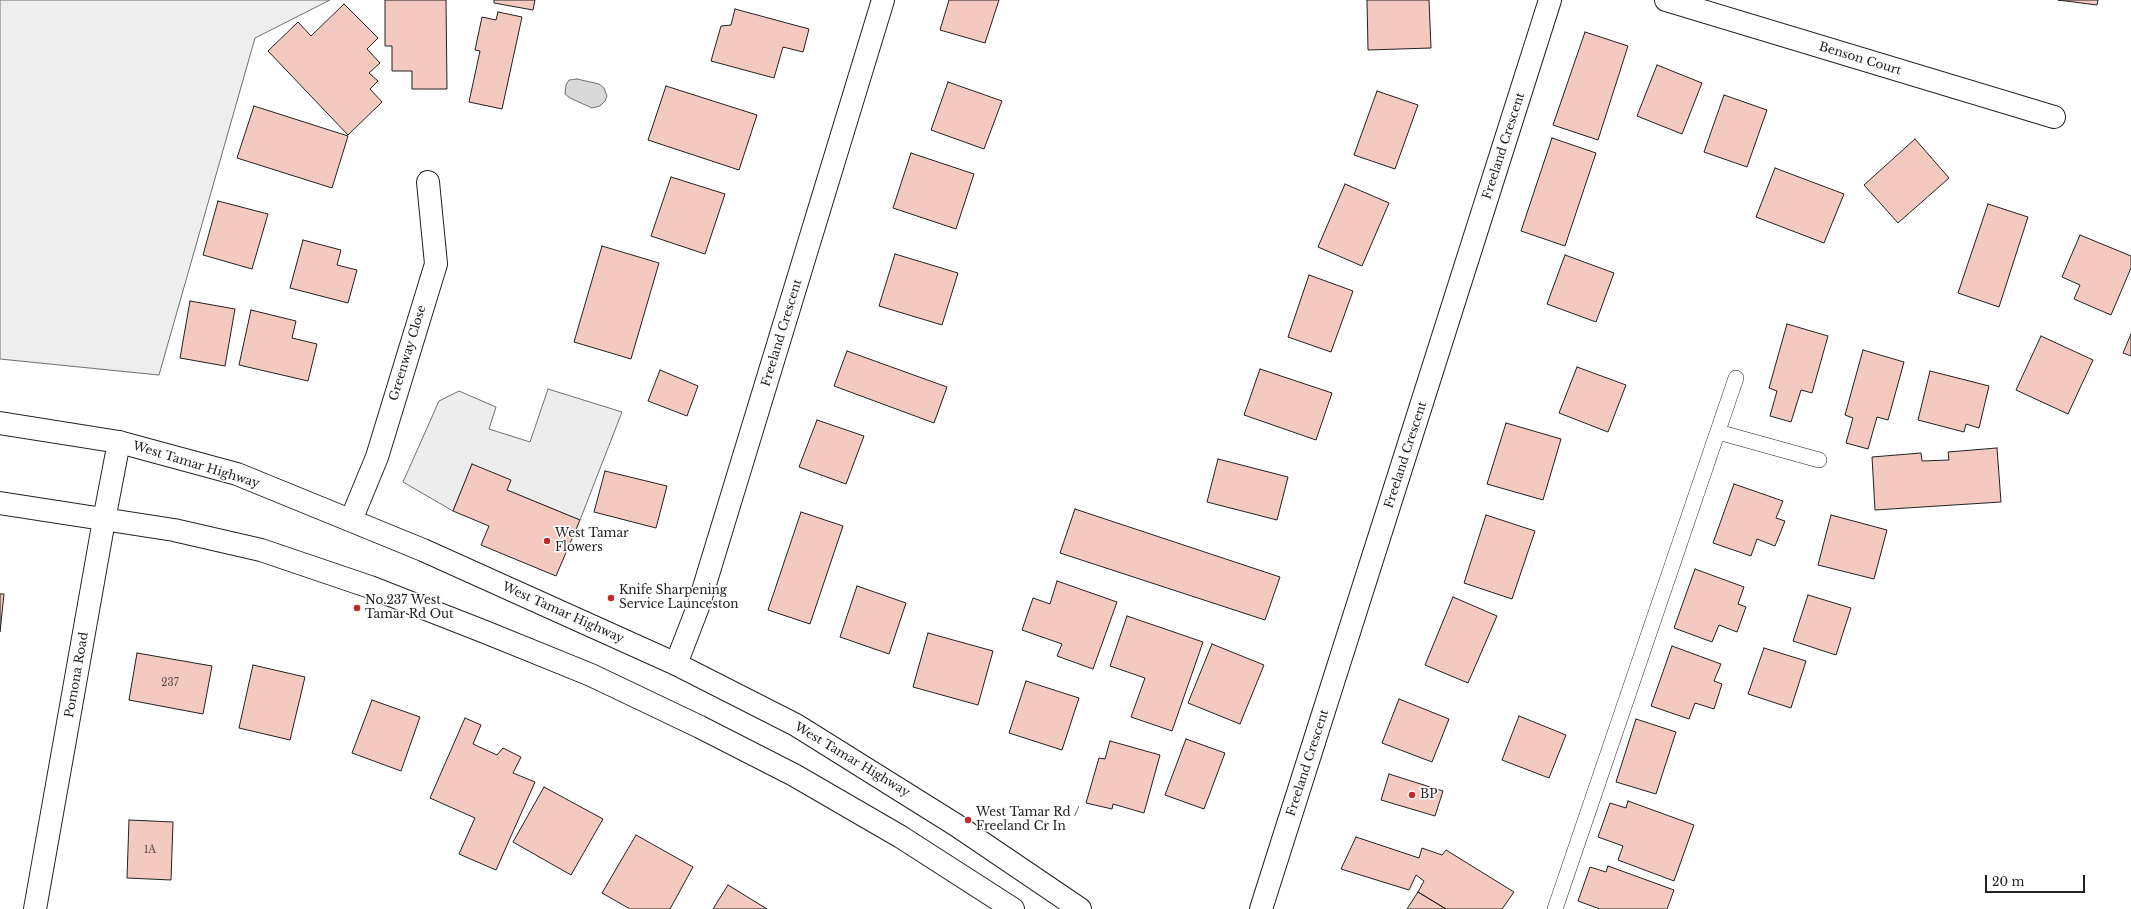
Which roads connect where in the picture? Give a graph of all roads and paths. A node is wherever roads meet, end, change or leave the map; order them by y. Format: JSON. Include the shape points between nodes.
{"nodes":[{"id":1,"x":883,"y":0,"type":"edge"},
{"id":2,"x":1550,"y":0,"type":"edge"},
{"id":3,"x":1666,"y":0,"type":"edge"},
{"id":4,"x":2054,"y":117,"type":"dead end"},
{"id":5,"x":428,"y":182,"type":"dead end"},
{"id":6,"x":1736,"y":378,"type":"dead end"},
{"id":7,"x":0,"y":424,"type":"edge"},
{"id":8,"x":1718,"y":432,"type":"junction"},
{"id":9,"x":120,"y":442,"type":"junction"},
{"id":10,"x":1819,"y":460,"type":"dead end"},
{"id":11,"x":0,"y":503,"type":"edge"},
{"id":12,"x":104,"y":520,"type":"junction"},
{"id":13,"x":351,"y":520,"type":"junction"},
{"id":14,"x":676,"y":664,"type":"junction"},
{"id":15,"x":35,"y":909,"type":"edge"},
{"id":16,"x":1013,"y":909,"type":"edge"},
{"id":17,"x":1080,"y":909,"type":"edge"},
{"id":18,"x":1262,"y":909,"type":"edge"},
{"id":19,"x":1555,"y":909,"type":"edge"}],
"edges":[{"from":1,"to":14,"type":"main road","name":"Freeland Crescent","via":[[698,608]]},
{"from":2,"to":18,"type":"main road","name":"Freeland Crescent"},
{"from":3,"to":4,"type":"main road","name":"Benson Court"},
{"from":5,"to":13,"type":"main road","name":"Greenway Close","via":[[436,264],[377,457]]},
{"from":6,"to":8,"type":"lane"},
{"from":7,"to":9,"type":"main road","name":"West Tamar Highway"},
{"from":8,"to":10,"type":"lane"},
{"from":8,"to":19,"type":"lane"},
{"from":9,"to":12,"type":"main road","name":"Pomona Road"},
{"from":9,"to":13,"type":"main road","name":"West Tamar Highway","via":[[237,474]]},
{"from":11,"to":12,"type":"main road"},
{"from":12,"to":15,"type":"main road","name":"Pomona Road"},
{"from":12,"to":16,"type":"main road","via":[[174,530],[261,550],[370,587],[591,675],[794,775],[901,837]]},
{"from":13,"to":14,"type":"main road","name":"West Tamar Highway"},
{"from":14,"to":17,"type":"main road","name":"West Tamar Highway","via":[[796,725],[956,825]]}]}
